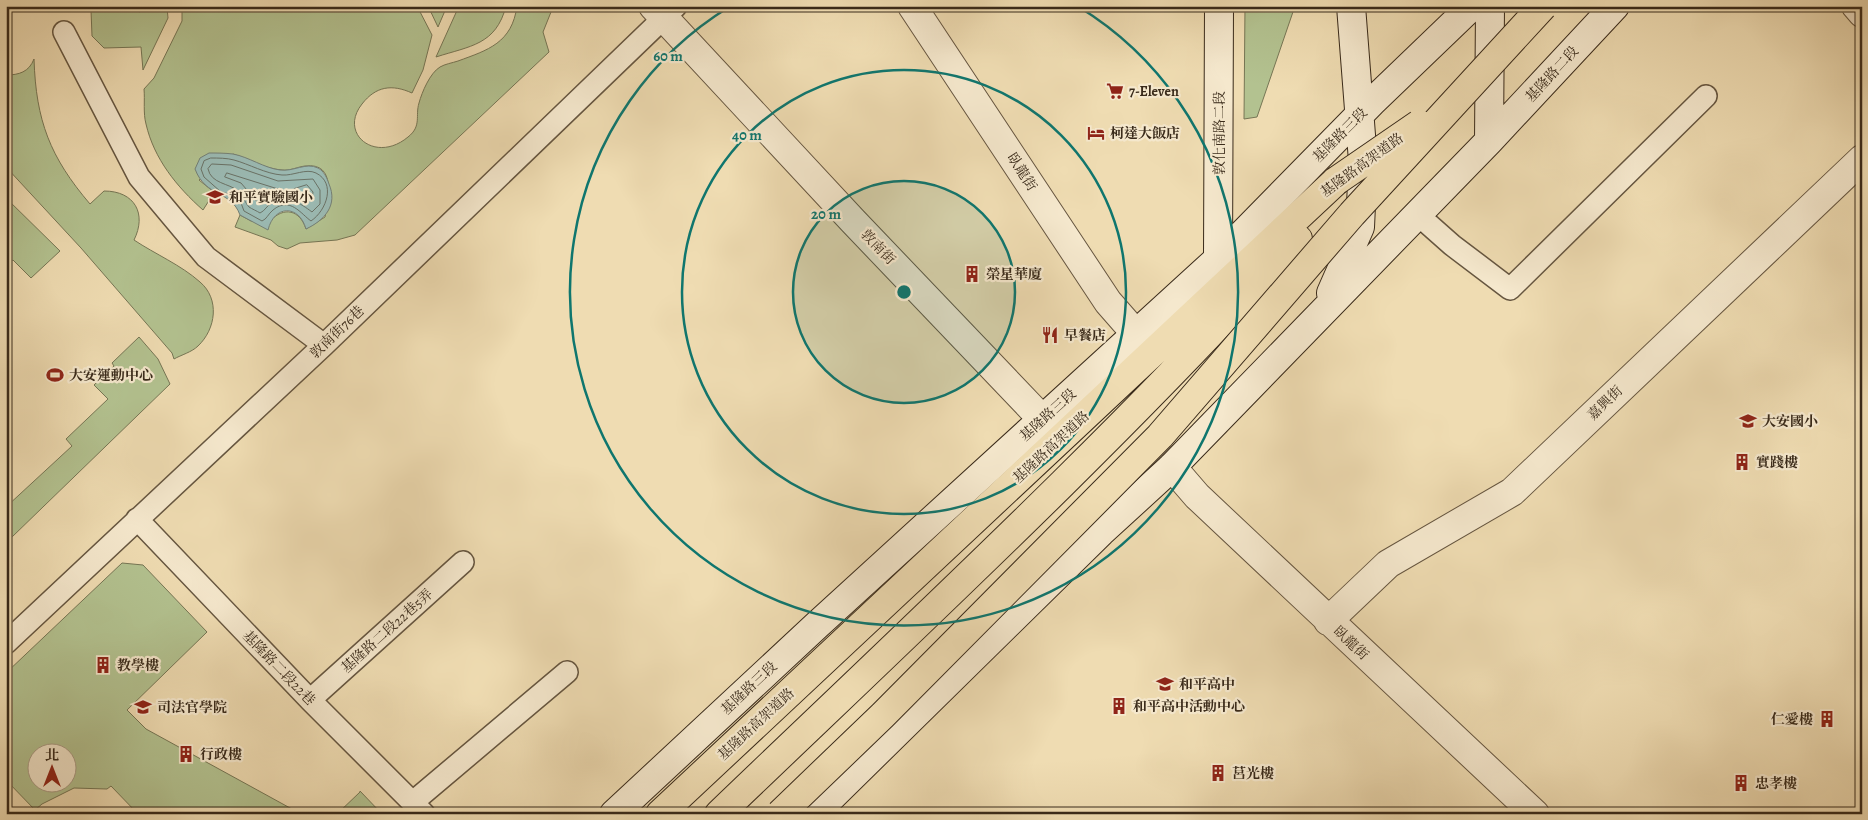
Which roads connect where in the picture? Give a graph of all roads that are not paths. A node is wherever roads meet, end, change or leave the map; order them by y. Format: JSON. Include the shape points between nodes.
{"nodes":[{"id":1,"x":912,"y":6,"type":"edge"},
{"id":2,"x":1220,"y":6,"type":"edge"},
{"id":3,"x":1351,"y":6,"type":"edge"},
{"id":4,"x":1472,"y":6,"type":"edge"},
{"id":5,"x":1490,"y":6,"type":"edge"},
{"id":6,"x":1543,"y":6,"type":"edge"},
{"id":7,"x":1615,"y":6,"type":"edge"},
{"id":8,"x":1856,"y":6,"type":"edge"},
{"id":9,"x":664,"y":10,"type":"edge"},
{"id":10,"x":1862,"y":12,"type":"edge"},
{"id":11,"x":64,"y":32,"type":"dead end"},
{"id":12,"x":1706,"y":96,"type":"dead end"},
{"id":13,"x":1457,"y":98,"type":"junction"},
{"id":14,"x":1359,"y":115,"type":"junction"},
{"id":15,"x":1490,"y":141,"type":"junction"},
{"id":16,"x":1862,"y":159,"type":"edge"},
{"id":17,"x":1363,"y":161,"type":"junction"},
{"id":18,"x":1416,"y":214,"type":"junction"},
{"id":19,"x":1218,"y":259,"type":"junction"},
{"id":20,"x":1323,"y":310,"type":"junction"},
{"id":21,"x":1136,"y":334,"type":"junction"},
{"id":22,"x":324,"y":345,"type":"junction"},
{"id":23,"x":1043,"y":420,"type":"junction"},
{"id":24,"x":1172,"y":467,"type":"junction"},
{"id":25,"x":137,"y":519,"type":"junction"},
{"id":26,"x":463,"y":562,"type":"dead end"},
{"id":27,"x":1328,"y":621,"type":"junction"},
{"id":28,"x":6,"y":642,"type":"edge"},
{"id":29,"x":568,"y":672,"type":"dead end"},
{"id":30,"x":310,"y":700,"type":"junction"},
{"id":31,"x":418,"y":808,"type":"edge"},
{"id":32,"x":614,"y":814,"type":"edge"},
{"id":33,"x":660,"y":814,"type":"edge"},
{"id":34,"x":719,"y":814,"type":"edge"},
{"id":35,"x":780,"y":814,"type":"edge"},
{"id":36,"x":814,"y":814,"type":"edge"},
{"id":37,"x":1535,"y":814,"type":"edge"}],
"edges":[{"from":1,"to":21,"type":"main road","name":"臥龍街","via":[[1108,302]]},
{"from":2,"to":19,"type":"main road","name":"敦化南路二段"},
{"from":3,"to":14,"type":"main road"},
{"from":4,"to":14,"type":"main road","name":"基隆路三段"},
{"from":5,"to":15,"type":"main road"},
{"from":6,"to":13,"type":"highway","name":"基隆路高架道路","bridge":true},
{"from":7,"to":15,"type":"main road","name":"基隆路二段"},
{"from":8,"to":10,"type":"main road"},
{"from":9,"to":22,"type":"lane","name":"敦南街76巷"},
{"from":9,"to":23,"type":"main road","name":"敦南街","via":[[853,221]]},
{"from":11,"to":22,"type":"lane","via":[[139,178],[206,257]]},
{"from":12,"to":18,"type":"lane","via":[[1510,289]]},
{"from":13,"to":33,"type":"highway","name":"基隆路高架道路","bridge":true,"via":[[1336,181]]},
{"from":13,"to":35,"type":"highway","name":"基隆路高架道路","bridge":true,"via":[[1160,436]]},
{"from":14,"to":17,"type":"main road"},
{"from":14,"to":19,"type":"main road","name":"基隆路三段"},
{"from":15,"to":18,"type":"main road"},
{"from":16,"to":27,"type":"main road","name":"嘉興街","via":[[1512,492],[1388,564]]},
{"from":17,"to":20,"type":"main road","via":[[1360,227]]},
{"from":17,"to":34,"type":"highway","via":[[1340,192],[1235,309],[1025,521]]},
{"from":18,"to":20,"type":"main road"},
{"from":19,"to":21,"type":"main road","name":"基隆路三段"},
{"from":20,"to":24,"type":"main road"},
{"from":21,"to":23,"type":"main road","name":"基隆路三段"},
{"from":22,"to":25,"type":"lane","name":"敦南街76巷"},
{"from":23,"to":32,"type":"main road","name":"基隆路三段","via":[[808,632]]},
{"from":24,"to":27,"type":"main road","name":"臥龍街","via":[[1197,496]]},
{"from":24,"to":36,"type":"main road","via":[[1101,532]]},
{"from":25,"to":28,"type":"lane","name":"敦南街76巷"},
{"from":25,"to":30,"type":"lane","name":"基隆路二段22巷"},
{"from":26,"to":30,"type":"lane","name":"基隆路二段22巷5弄"},
{"from":27,"to":37,"type":"main road","name":"臥龍街"},
{"from":29,"to":31,"type":"lane"},
{"from":30,"to":31,"type":"lane","name":"基隆路二段22巷"}]}
